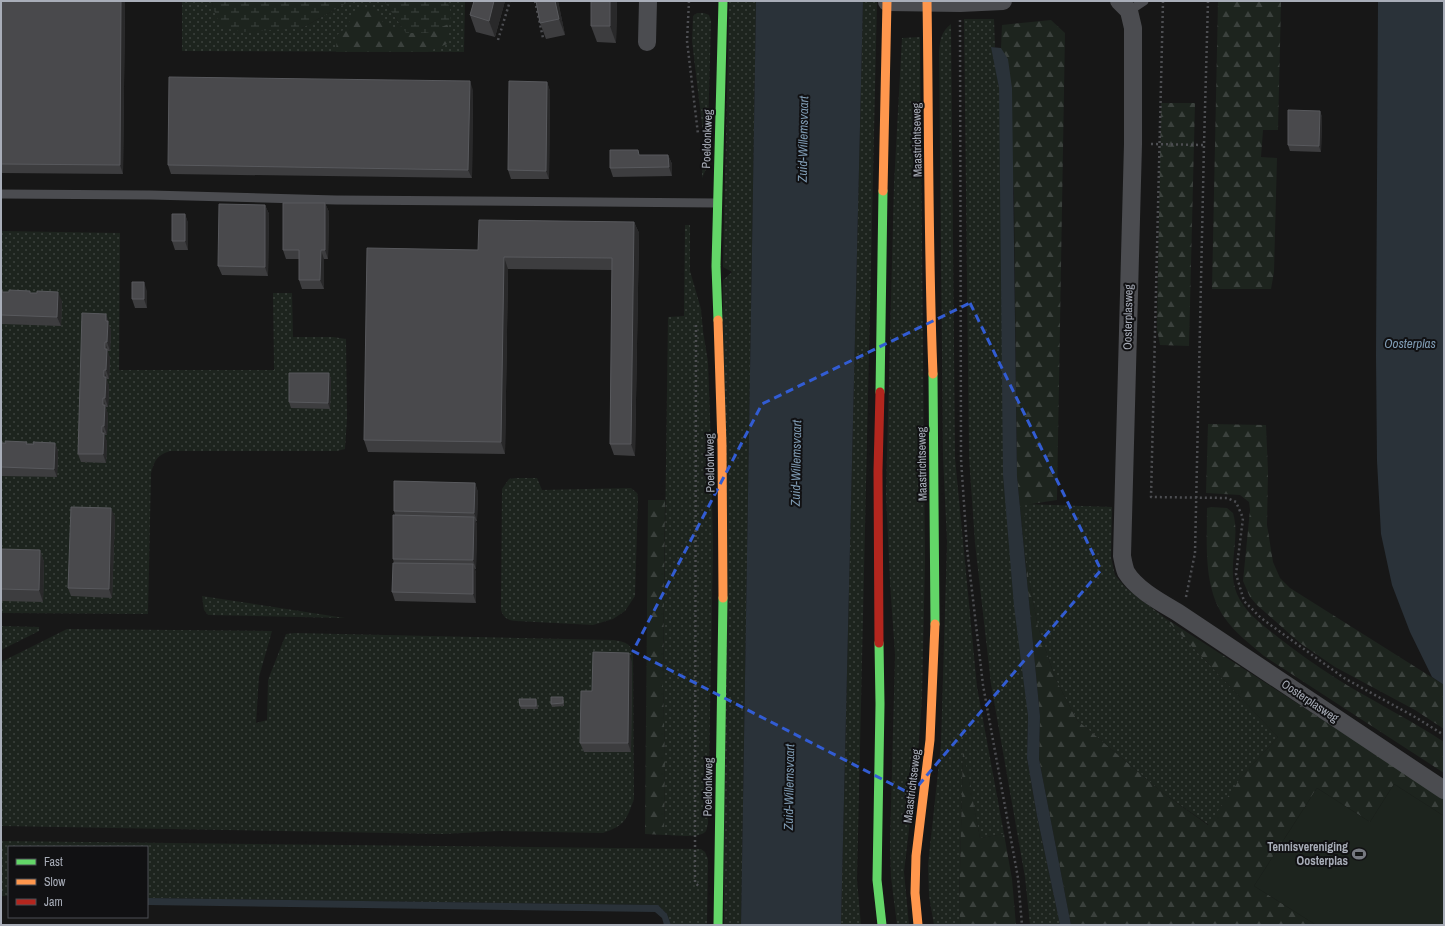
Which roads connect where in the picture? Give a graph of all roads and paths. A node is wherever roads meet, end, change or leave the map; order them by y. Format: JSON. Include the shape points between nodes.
{"nodes":[{"id":1,"x":510,"y":1,"type":"edge"},
{"id":2,"x":535,"y":1,"type":"edge"},
{"id":3,"x":648,"y":1,"type":"edge"},
{"id":4,"x":689,"y":1,"type":"edge"},
{"id":5,"x":723,"y":1,"type":"edge"},
{"id":6,"x":887,"y":1,"type":"edge"},
{"id":7,"x":1003,"y":1,"type":"edge"},
{"id":8,"x":1163,"y":1,"type":"edge"},
{"id":9,"x":1208,"y":1,"type":"edge"},
{"id":10,"x":927,"y":2,"type":"edge"},
{"id":11,"x":960,"y":3,"type":"junction"},
{"id":12,"x":1131,"y":4,"type":"edge"},
{"id":13,"x":543,"y":38,"type":"edge"},
{"id":14,"x":498,"y":40,"type":"dead end"},
{"id":15,"x":648,"y":42,"type":"dead end"},
{"id":16,"x":698,"y":141,"type":"dead end"},
{"id":17,"x":1132,"y":144,"type":"junction"},
{"id":18,"x":1160,"y":144,"type":"junction"},
{"id":19,"x":1204,"y":145,"type":"junction"},
{"id":20,"x":1,"y":194,"type":"edge"},
{"id":21,"x":717,"y":203,"type":"junction"},
{"id":22,"x":696,"y":319,"type":"dead end"},
{"id":23,"x":1197,"y":497,"type":"junction"},
{"id":24,"x":1177,"y":612,"type":"junction"},
{"id":25,"x":1444,"y":736,"type":"edge"},
{"id":26,"x":1444,"y":790,"type":"edge"},
{"id":27,"x":718,"y":903,"type":"junction"},
{"id":28,"x":718,"y":925,"type":"edge"},
{"id":29,"x":882,"y":925,"type":"edge"},
{"id":30,"x":918,"y":925,"type":"edge"},
{"id":31,"x":1022,"y":925,"type":"edge"}],
"edges":[{"from":1,"to":14,"type":"path"},
{"from":2,"to":13,"type":"path"},
{"from":3,"to":15,"type":"street"},
{"from":4,"to":16,"type":"path","via":[[687,41]]},
{"from":5,"to":21,"type":"main road","name":"Poeldonkweg"},
{"from":6,"to":10,"type":"street"},
{"from":6,"to":29,"type":"main road","via":[[878,471],[880,704],[877,880]]},
{"from":7,"to":11,"type":"street"},
{"from":8,"to":18,"type":"path"},
{"from":9,"to":19,"type":"path"},
{"from":10,"to":11,"type":"street"},
{"from":10,"to":30,"type":"main road","name":"Maastrichtseweg","via":[[935,632],[930,740],[916,856],[915,893]]},
{"from":11,"to":31,"type":"path","via":[[962,474],[983,686],[1017,870]]},
{"from":12,"to":17,"type":"street","name":"Oosterplasweg"},
{"from":17,"to":18,"type":"path"},
{"from":17,"to":24,"type":"street","name":"Oosterplasweg","via":[[1122,556],[1126,571],[1135,582],[1151,596]]},
{"from":18,"to":19,"type":"path"},
{"from":18,"to":23,"type":"path","via":[[1151,497]]},
{"from":19,"to":23,"type":"path"},
{"from":20,"to":21,"type":"lane"},
{"from":21,"to":27,"type":"main road","name":"Poeldonkweg","via":[[723,575]]},
{"from":22,"to":27,"type":"path","via":[[695,883]]},
{"from":23,"to":24,"type":"path","via":[[1195,553],[1186,598]]},
{"from":23,"to":25,"type":"path","via":[[1226,498],[1236,502],[1243,518],[1236,574],[1244,601],[1261,618],[1344,678]]},
{"from":24,"to":26,"type":"street","name":"Oosterplasweg"},
{"from":27,"to":28,"type":"main road","name":"Poeldonkweg"}]}
